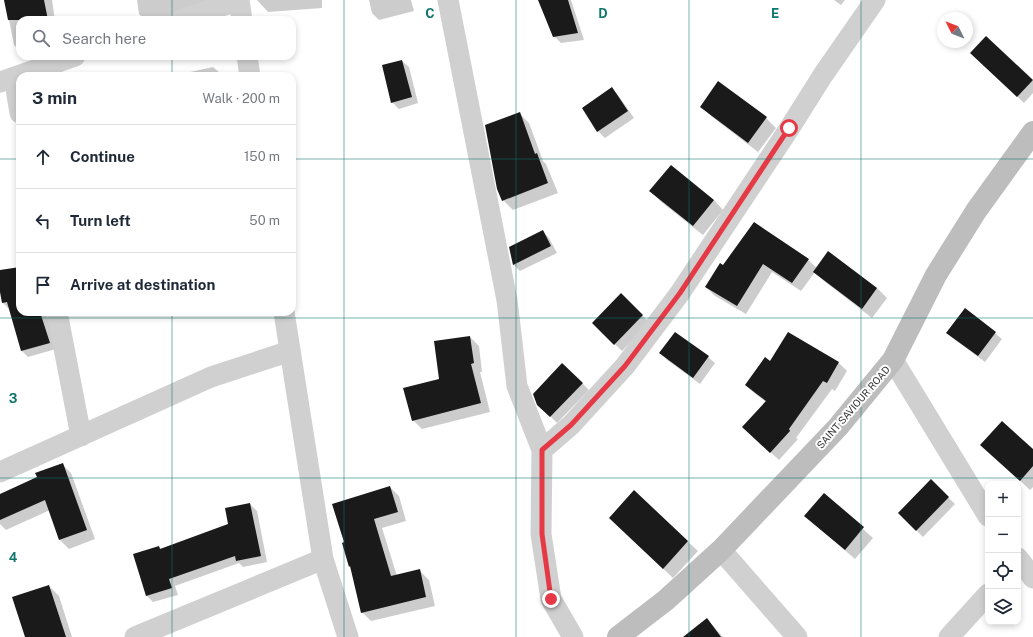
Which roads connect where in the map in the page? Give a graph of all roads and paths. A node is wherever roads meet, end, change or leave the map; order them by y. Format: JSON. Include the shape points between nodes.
{"nodes":[{"id":1,"x":239,"y":0,"type":"edge"},
{"id":2,"x":448,"y":0,"type":"edge"},
{"id":3,"x":875,"y":0,"type":"edge"},
{"id":4,"x":193,"y":16,"type":"edge"},
{"id":5,"x":241,"y":16,"type":"edge"},
{"id":6,"x":63,"y":60,"type":"edge"},
{"id":7,"x":248,"y":60,"type":"edge"},
{"id":8,"x":28,"y":72,"type":"edge"},
{"id":9,"x":249,"y":72,"type":"edge"},
{"id":10,"x":7,"y":79,"type":"edge"},
{"id":11,"x":16,"y":103,"type":"edge"},
{"id":12,"x":1033,"y":132,"type":"edge"},
{"id":13,"x":58,"y":316,"type":"edge"},
{"id":14,"x":285,"y":316,"type":"edge"},
{"id":15,"x":290,"y":351,"type":"junction"},
{"id":16,"x":893,"y":360,"type":"junction"},
{"id":17,"x":81,"y":436,"type":"junction"},
{"id":18,"x":542,"y":450,"type":"junction"},
{"id":19,"x":0,"y":472,"type":"edge"},
{"id":20,"x":985,"y":511,"type":"edge"},
{"id":21,"x":721,"y":550,"type":"junction"},
{"id":22,"x":323,"y":559,"type":"junction"},
{"id":23,"x":1021,"y":563,"type":"edge"},
{"id":24,"x":1033,"y":578,"type":"edge"},
{"id":25,"x":985,"y":597,"type":"edge"},
{"id":26,"x":135,"y":637,"type":"edge"},
{"id":27,"x":348,"y":637,"type":"edge"},
{"id":28,"x":573,"y":637,"type":"edge"},
{"id":29,"x":618,"y":637,"type":"edge"},
{"id":30,"x":797,"y":637,"type":"edge"},
{"id":31,"x":949,"y":637,"type":"edge"}],
"edges":[{"from":1,"to":4,"type":"street"},
{"from":1,"to":5,"type":"street"},
{"from":2,"to":18,"type":"street","via":[[506,300],[517,386]]},
{"from":3,"to":18,"type":"street","via":[[680,293],[625,366],[571,425]]},
{"from":6,"to":8,"type":"street"},
{"from":7,"to":9,"type":"street"},
{"from":10,"to":11,"type":"street"},
{"from":12,"to":16,"type":"street","name":"SAINT SAVIOUR ROAD","via":[[976,211],[936,275]]},
{"from":13,"to":17,"type":"street"},
{"from":14,"to":15,"type":"street"},
{"from":15,"to":17,"type":"street","via":[[211,377]]},
{"from":15,"to":22,"type":"street"},
{"from":16,"to":20,"type":"street"},
{"from":16,"to":21,"type":"street","name":"SAINT SAVIOUR ROAD","via":[[838,427]]},
{"from":17,"to":19,"type":"street"},
{"from":18,"to":28,"type":"street","via":[[542,534],[551,599]]},
{"from":21,"to":29,"type":"street","name":"SAINT SAVIOUR ROAD","via":[[666,600]]},
{"from":21,"to":30,"type":"street"},
{"from":22,"to":26,"type":"street"},
{"from":22,"to":27,"type":"street"},
{"from":23,"to":24,"type":"street"},
{"from":25,"to":31,"type":"street"}]}
